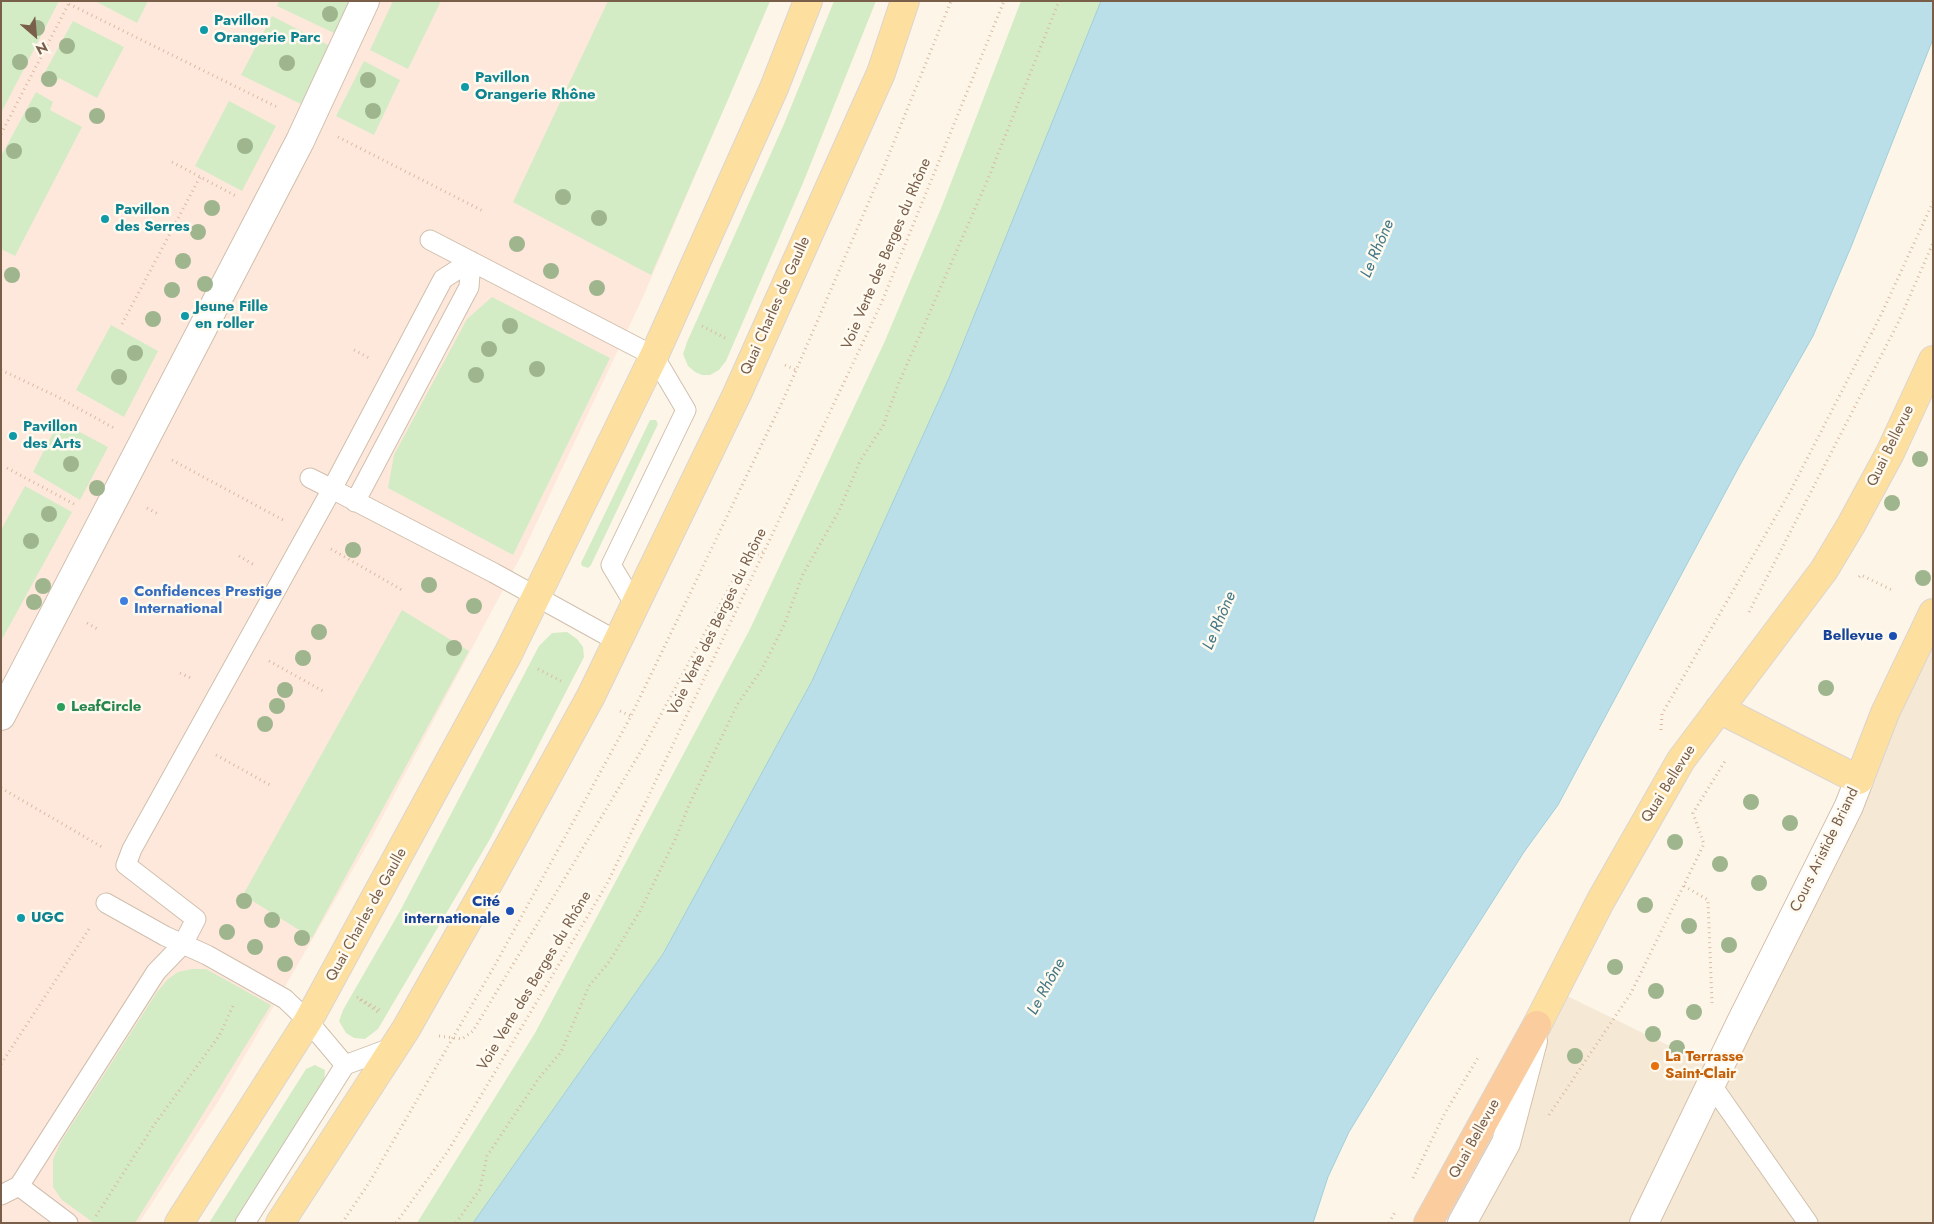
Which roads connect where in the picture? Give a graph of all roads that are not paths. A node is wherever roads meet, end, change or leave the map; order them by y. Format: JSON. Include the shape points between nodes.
{"nodes":[{"id":1,"x":365,"y":1,"type":"edge"},
{"id":2,"x":808,"y":1,"type":"edge"},
{"id":3,"x":905,"y":1,"type":"edge"},
{"id":4,"x":430,"y":240,"type":"dead end"},
{"id":5,"x":471,"y":261,"type":"junction"},
{"id":6,"x":654,"y":356,"type":"junction"},
{"id":7,"x":1933,"y":360,"type":"edge"},
{"id":8,"x":310,"y":478,"type":"dead end"},
{"id":9,"x":332,"y":489,"type":"junction"},
{"id":10,"x":355,"y":502,"type":"junction"},
{"id":11,"x":535,"y":596,"type":"junction"},
{"id":12,"x":635,"y":606,"type":"junction"},
{"id":13,"x":1933,"y":613,"type":"edge"},
{"id":14,"x":617,"y":641,"type":"junction"},
{"id":15,"x":1719,"y":709,"type":"junction"},
{"id":16,"x":1,"y":716,"type":"edge"},
{"id":17,"x":1859,"y":780,"type":"junction"},
{"id":18,"x":106,"y":903,"type":"road end"},
{"id":19,"x":183,"y":944,"type":"junction"},
{"id":20,"x":308,"y":1021,"type":"junction"},
{"id":21,"x":1537,"y":1025,"type":"junction"},
{"id":22,"x":396,"y":1046,"type":"junction"},
{"id":23,"x":345,"y":1065,"type":"junction"},
{"id":24,"x":1710,"y":1084,"type":"junction"},
{"id":25,"x":18,"y":1186,"type":"junction"},
{"id":26,"x":1,"y":1195,"type":"edge"},
{"id":27,"x":68,"y":1223,"type":"edge"},
{"id":28,"x":180,"y":1223,"type":"edge"},
{"id":29,"x":245,"y":1223,"type":"edge"},
{"id":30,"x":280,"y":1223,"type":"edge"},
{"id":31,"x":1428,"y":1223,"type":"edge"},
{"id":32,"x":1462,"y":1223,"type":"edge"},
{"id":33,"x":1644,"y":1223,"type":"edge"},
{"id":34,"x":1808,"y":1223,"type":"edge"}],
"edges":[{"from":1,"to":16,"type":"street","via":[[308,123]]},
{"from":2,"to":6,"type":"main road","name":"Quai Charles de Gaulle","via":[[774,88]]},
{"from":3,"to":12,"type":"main road","name":"Quai Charles de Gaulle","via":[[880,73],[737,394]]},
{"from":4,"to":5,"type":"lane"},
{"from":5,"to":6,"type":"lane"},
{"from":5,"to":9,"type":"lane","via":[[442,279]]},
{"from":5,"to":10,"type":"lane","via":[[468,286]]},
{"from":6,"to":11,"type":"main road","name":"Quai Charles de Gaulle"},
{"from":6,"to":12,"type":"lane","via":[[686,410],[611,564]]},
{"from":7,"to":15,"type":"main road","name":"Quai Bellevue","via":[[1890,453],[1824,570]]},
{"from":8,"to":9,"type":"lane"},
{"from":9,"to":10,"type":"lane"},
{"from":9,"to":19,"type":"lane","via":[[129,857],[196,919]]},
{"from":10,"to":11,"type":"lane"},
{"from":11,"to":14,"type":"lane"},
{"from":11,"to":20,"type":"main road","name":"Quai Charles de Gaulle","via":[[498,671]]},
{"from":12,"to":14,"type":"main road","name":"Quai Charles de Gaulle"},
{"from":13,"to":17,"type":"main road","name":"Cours Aristide Briand","via":[[1884,713]]},
{"from":14,"to":22,"type":"main road","name":"Quai Charles de Gaulle","via":[[591,696]]},
{"from":15,"to":17,"type":"main road"},
{"from":15,"to":21,"type":"main road","name":"Quai Bellevue","via":[[1681,760],[1600,902]]},
{"from":17,"to":24,"type":"street","name":"Cours Aristide Briand"},
{"from":18,"to":19,"type":"lane"},
{"from":19,"to":20,"type":"lane","via":[[284,999]]},
{"from":19,"to":25,"type":"lane","via":[[156,972]]},
{"from":20,"to":23,"type":"lane"},
{"from":20,"to":28,"type":"main road","name":"Quai Charles de Gaulle"},
{"from":21,"to":31,"type":"highway","name":"Quai Bellevue"},
{"from":21,"to":32,"type":"street","via":[[1506,1143]]},
{"from":22,"to":23,"type":"lane"},
{"from":22,"to":30,"type":"main road","name":"Quai Charles de Gaulle"},
{"from":23,"to":29,"type":"lane"},
{"from":24,"to":33,"type":"street","name":"Cours Aristide Briand"},
{"from":24,"to":34,"type":"lane"},
{"from":25,"to":26,"type":"lane"},
{"from":25,"to":27,"type":"lane"}]}
